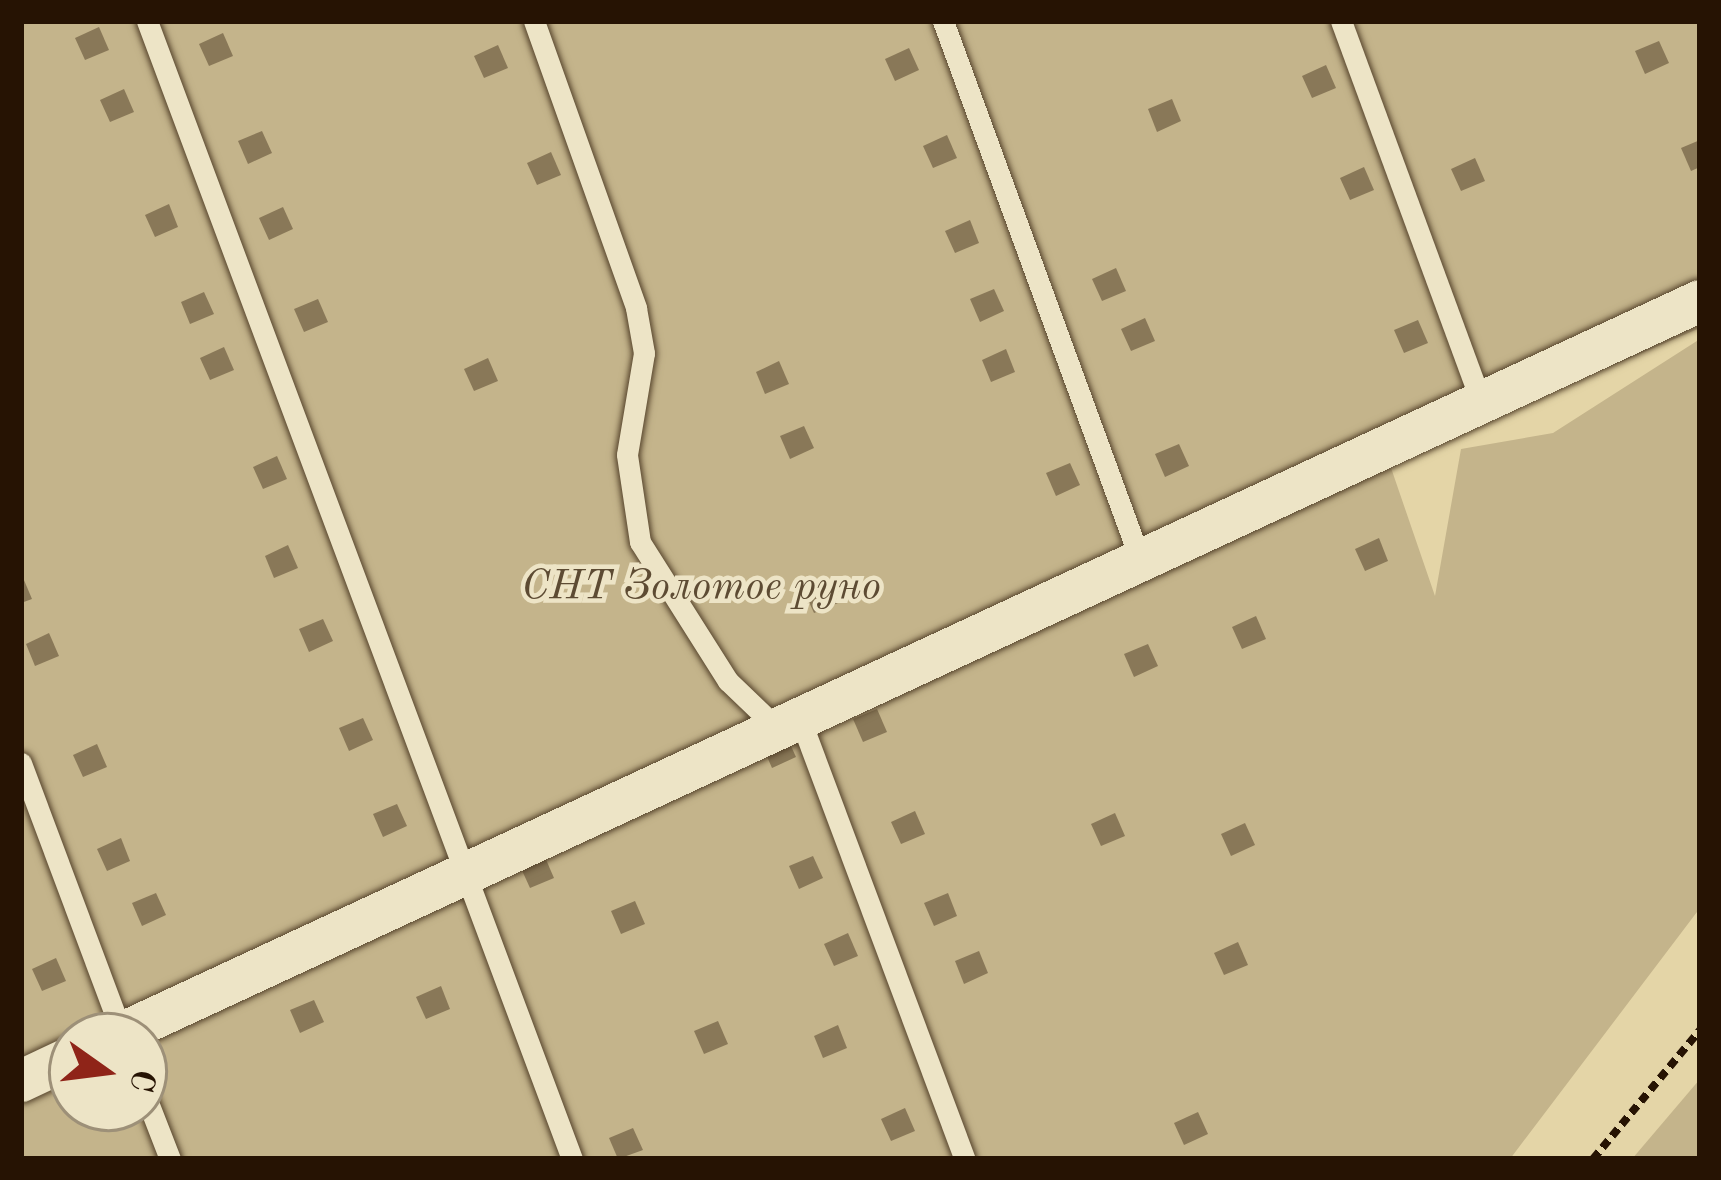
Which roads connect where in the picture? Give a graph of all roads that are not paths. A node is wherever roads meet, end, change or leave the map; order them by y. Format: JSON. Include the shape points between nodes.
{"nodes":[{"id":1,"x":147,"y":21,"type":"edge"},
{"id":2,"x":534,"y":21,"type":"edge"},
{"id":3,"x":943,"y":21,"type":"edge"},
{"id":4,"x":1341,"y":21,"type":"edge"},
{"id":5,"x":1700,"y":301,"type":"edge"},
{"id":6,"x":1481,"y":402,"type":"junction"},
{"id":7,"x":1140,"y":559,"type":"junction"},
{"id":8,"x":787,"y":721,"type":"junction"},
{"id":9,"x":21,"y":763,"type":"edge"},
{"id":10,"x":464,"y":870,"type":"junction"},
{"id":11,"x":112,"y":1012,"type":"edge"},
{"id":12,"x":168,"y":1012,"type":"edge"},
{"id":13,"x":572,"y":1159,"type":"edge"},
{"id":14,"x":965,"y":1159,"type":"edge"}],
"edges":[{"from":1,"to":10,"type":"lane"},
{"from":2,"to":8,"type":"lane","via":[[636,308],[644,353],[627,455],[640,542],[728,681]]},
{"from":3,"to":7,"type":"lane"},
{"from":4,"to":6,"type":"lane"},
{"from":5,"to":6,"type":"street"},
{"from":6,"to":7,"type":"street"},
{"from":7,"to":8,"type":"street"},
{"from":8,"to":10,"type":"street"},
{"from":8,"to":14,"type":"lane"},
{"from":9,"to":11,"type":"lane"},
{"from":10,"to":12,"type":"street"},
{"from":10,"to":13,"type":"lane"}]}
